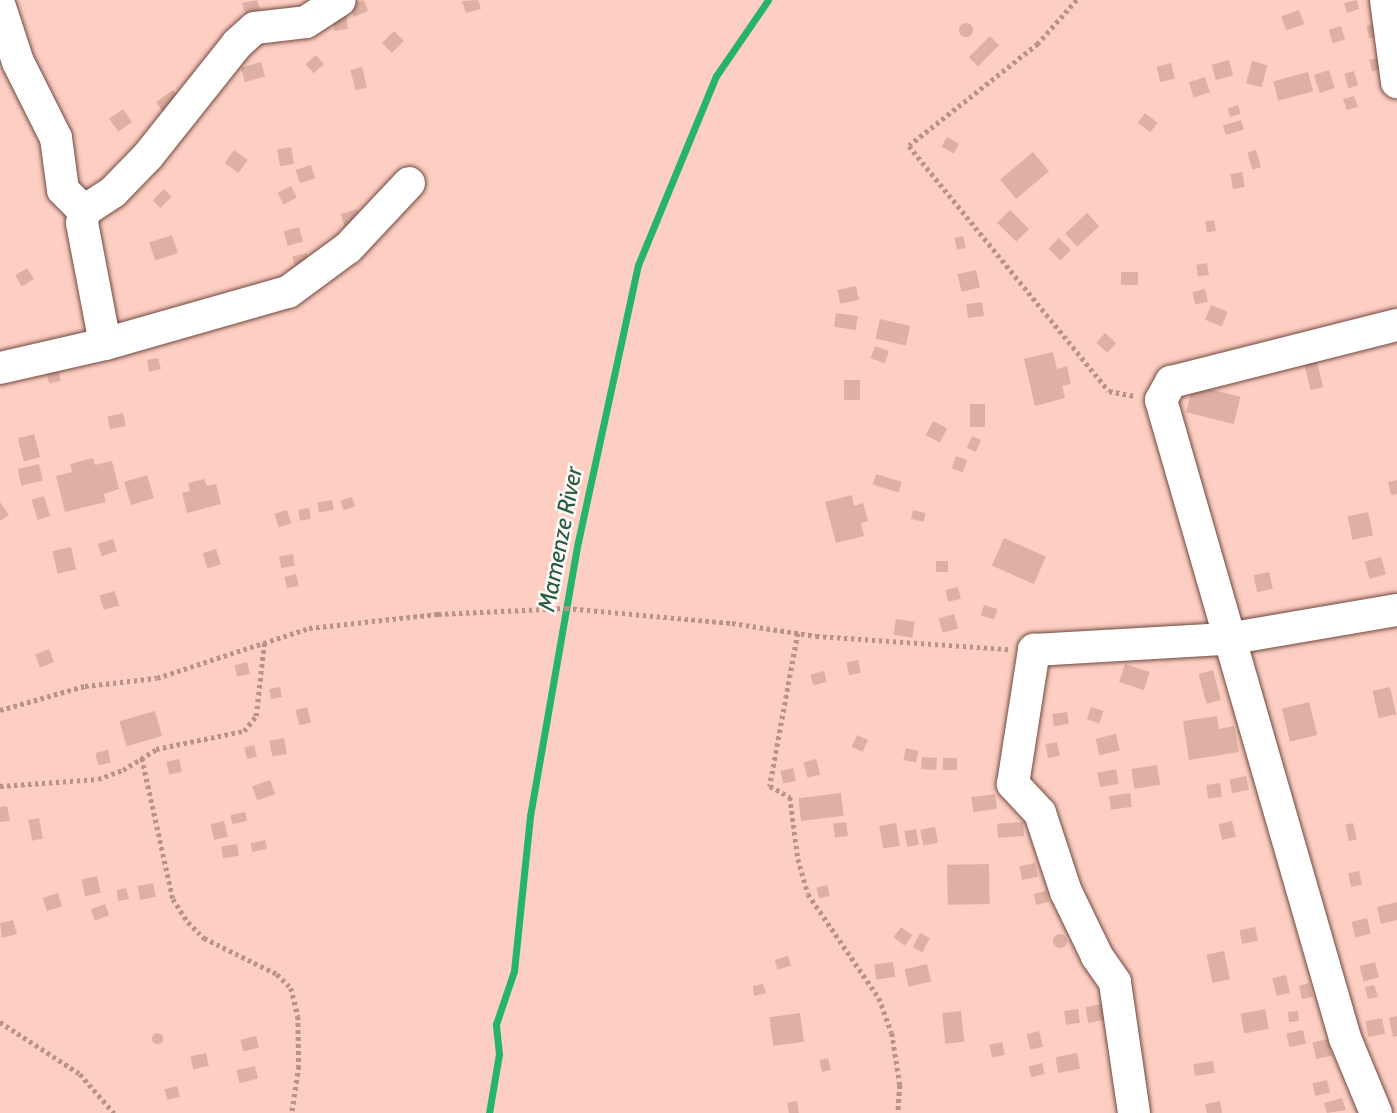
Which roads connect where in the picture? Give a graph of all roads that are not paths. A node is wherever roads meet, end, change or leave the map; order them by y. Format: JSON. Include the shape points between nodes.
{"nodes":[{"id":1,"x":340,"y":0,"type":"edge"},
{"id":2,"x":1386,"y":0,"type":"edge"},
{"id":3,"x":0,"y":7,"type":"edge"},
{"id":4,"x":1397,"y":82,"type":"edge"},
{"id":5,"x":409,"y":183,"type":"dead end"},
{"id":6,"x":84,"y":211,"type":"junction"},
{"id":7,"x":1397,"y":326,"type":"edge"},
{"id":8,"x":105,"y":344,"type":"junction"},
{"id":9,"x":0,"y":368,"type":"edge"},
{"id":10,"x":1397,"y":610,"type":"edge"},
{"id":11,"x":1227,"y":639,"type":"junction"},
{"id":12,"x":1134,"y":1113,"type":"edge"},
{"id":13,"x":1376,"y":1113,"type":"edge"}],
"edges":[{"from":1,"to":6,"type":"street","via":[[306,22],[255,28],[237,44],[148,156],[113,192]]},
{"from":2,"to":4,"type":"street"},
{"from":3,"to":6,"type":"street","via":[[18,62],[56,138],[63,190]]},
{"from":5,"to":8,"type":"street","via":[[348,248],[288,292]]},
{"from":6,"to":8,"type":"street","via":[[82,223]]},
{"from":7,"to":11,"type":"street","via":[[1171,382],[1161,400]]},
{"from":8,"to":9,"type":"street"},
{"from":10,"to":11,"type":"street"},
{"from":11,"to":12,"type":"street","via":[[1034,650],[1013,784],[1040,813],[1066,892],[1115,982]]},
{"from":11,"to":13,"type":"street","via":[[1345,1038]]}]}
